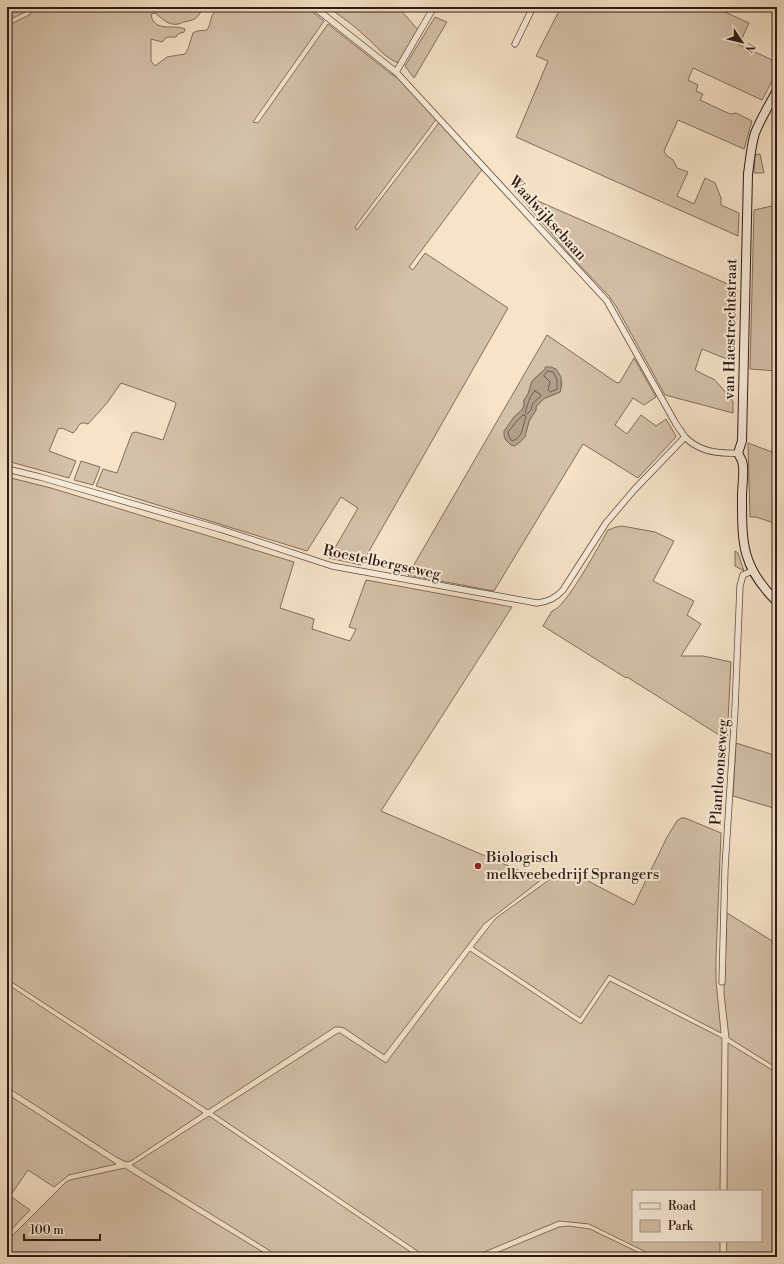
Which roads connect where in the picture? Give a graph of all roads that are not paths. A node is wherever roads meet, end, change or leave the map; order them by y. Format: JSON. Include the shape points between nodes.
{"nodes":[{"id":1,"x":314,"y":7,"type":"edge"},
{"id":2,"x":434,"y":7,"type":"edge"},
{"id":3,"x":533,"y":7,"type":"edge"},
{"id":4,"x":515,"y":44,"type":"dead end"},
{"id":5,"x":396,"y":72,"type":"junction"},
{"id":6,"x":777,"y":90,"type":"edge"},
{"id":7,"x":685,"y":437,"type":"junction"},
{"id":8,"x":738,"y":453,"type":"junction"},
{"id":9,"x":7,"y":468,"type":"edge"},
{"id":10,"x":752,"y":571,"type":"junction"},
{"id":11,"x":777,"y":602,"type":"edge"},
{"id":12,"x":722,"y":982,"type":"dead end"}],
"edges":[{"from":1,"to":5,"type":"street","name":"Waalwijksebaan"},
{"from":2,"to":5,"type":"street"},
{"from":3,"to":4,"type":"street"},
{"from":5,"to":7,"type":"street","name":"Waalwijksebaan","via":[[607,301]]},
{"from":6,"to":8,"type":"street","name":"van Haestrechtstraat","via":[[756,132],[751,147],[748,174],[742,441]]},
{"from":7,"to":8,"type":"street","name":"Waalwijksebaan","via":[[712,451]]},
{"from":7,"to":9,"type":"street","name":"Roestelbergseweg","via":[[606,523],[563,590],[550,600],[537,603],[332,566],[220,529]]},
{"from":8,"to":10,"type":"street","name":"van Haestrechtstraat","via":[[742,465],[742,538]]},
{"from":10,"to":11,"type":"street","name":"van Haestrechtstraat"},
{"from":10,"to":12,"type":"street","name":"Plantloonseweg","via":[[743,575],[740,586],[725,868]]}]}
